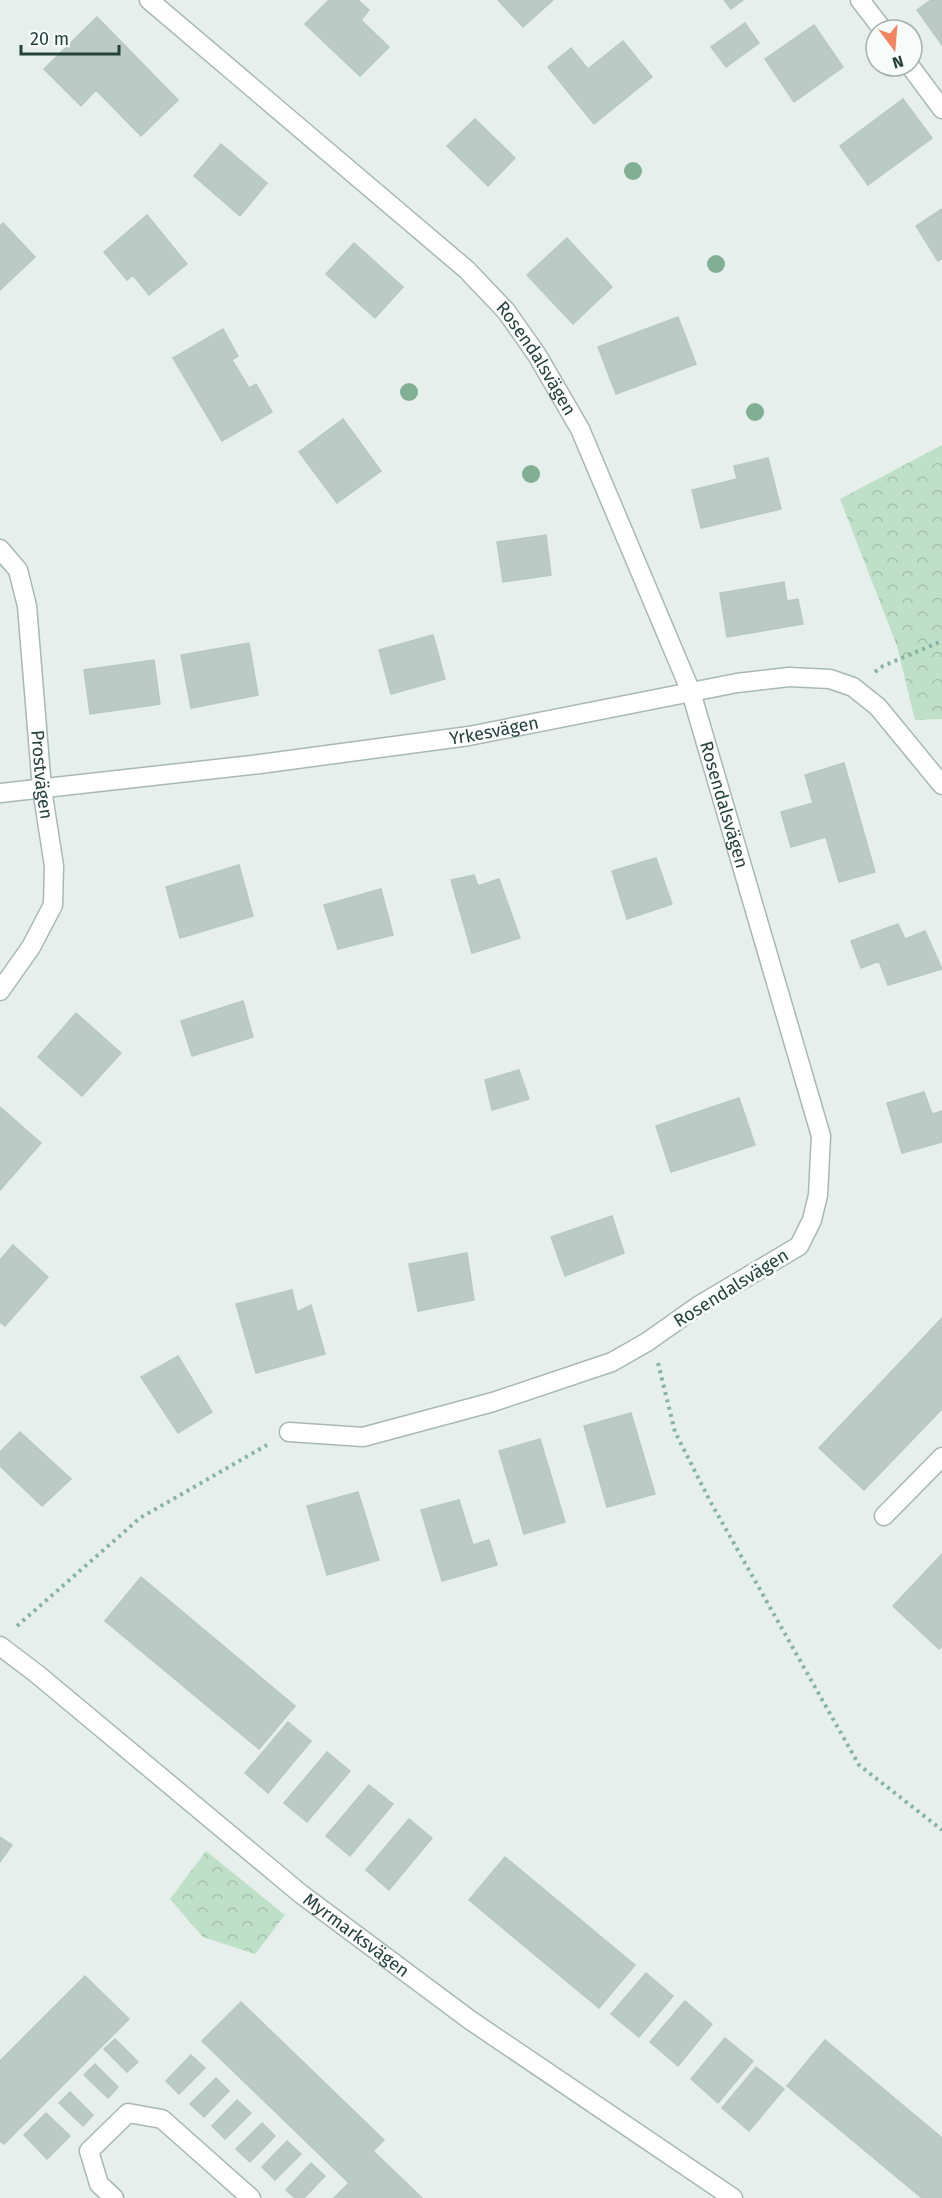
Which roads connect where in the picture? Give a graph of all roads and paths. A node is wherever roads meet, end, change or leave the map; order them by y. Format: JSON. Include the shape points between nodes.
{"nodes":[{"id":1,"x":149,"y":0,"type":"edge"},
{"id":2,"x":860,"y":0,"type":"edge"},
{"id":3,"x":874,"y":18,"type":"edge"},
{"id":4,"x":919,"y":78,"type":"edge"},
{"id":5,"x":942,"y":109,"type":"edge"},
{"id":6,"x":0,"y":549,"type":"edge"},
{"id":7,"x":942,"y":641,"type":"edge"},
{"id":8,"x":853,"y":687,"type":"junction"},
{"id":9,"x":692,"y":692,"type":"junction"},
{"id":10,"x":942,"y":784,"type":"edge"},
{"id":11,"x":42,"y":789,"type":"junction"},
{"id":12,"x":0,"y":793,"type":"edge"},
{"id":13,"x":0,"y":991,"type":"edge"},
{"id":14,"x":647,"y":1342,"type":"junction"},
{"id":15,"x":289,"y":1432,"type":"joint"},
{"id":16,"x":942,"y":1457,"type":"edge"},
{"id":17,"x":884,"y":1516,"type":"dead end"},
{"id":18,"x":4,"y":1640,"type":"edge"},
{"id":19,"x":942,"y":1830,"type":"edge"},
{"id":20,"x":114,"y":2198,"type":"edge"},
{"id":21,"x":251,"y":2198,"type":"edge"},
{"id":22,"x":733,"y":2198,"type":"edge"}],
"edges":[{"from":1,"to":9,"type":"street","name":"Rosendalsvägen","via":[[467,270],[506,311],[580,429]]},
{"from":2,"to":3,"type":"street"},
{"from":4,"to":5,"type":"street"},
{"from":6,"to":11,"type":"street","name":"Prostvägen","via":[[18,570],[27,606]]},
{"from":7,"to":8,"type":"path","via":[[883,666]]},
{"from":8,"to":9,"type":"street","name":"Yrkesvägen","via":[[830,679],[789,677]]},
{"from":8,"to":10,"type":"street","name":"Yrkesvägen","via":[[878,707]]},
{"from":9,"to":11,"type":"street","name":"Yrkesvägen","via":[[469,736]]},
{"from":9,"to":14,"type":"street","name":"Rosendalsvägen","via":[[821,1136],[819,1195],[799,1246],[698,1306]]},
{"from":11,"to":12,"type":"street","name":"Yrkesvägen"},
{"from":11,"to":13,"type":"street","name":"Prostvägen","via":[[54,866],[53,905],[31,947]]},
{"from":14,"to":15,"type":"street","name":"Rosendalsvägen","via":[[612,1362],[504,1399],[363,1437]]},
{"from":14,"to":19,"type":"path","via":[[661,1370],[680,1442],[859,1765]]},
{"from":15,"to":18,"type":"path","via":[[140,1518]]},
{"from":16,"to":17,"type":"street"},
{"from":18,"to":22,"type":"street","name":"Myrmarksvägen","via":[[46,1681],[301,1894],[470,2020]]},
{"from":20,"to":21,"type":"street","via":[[99,2184],[89,2151],[128,2113],[162,2119]]}]}
